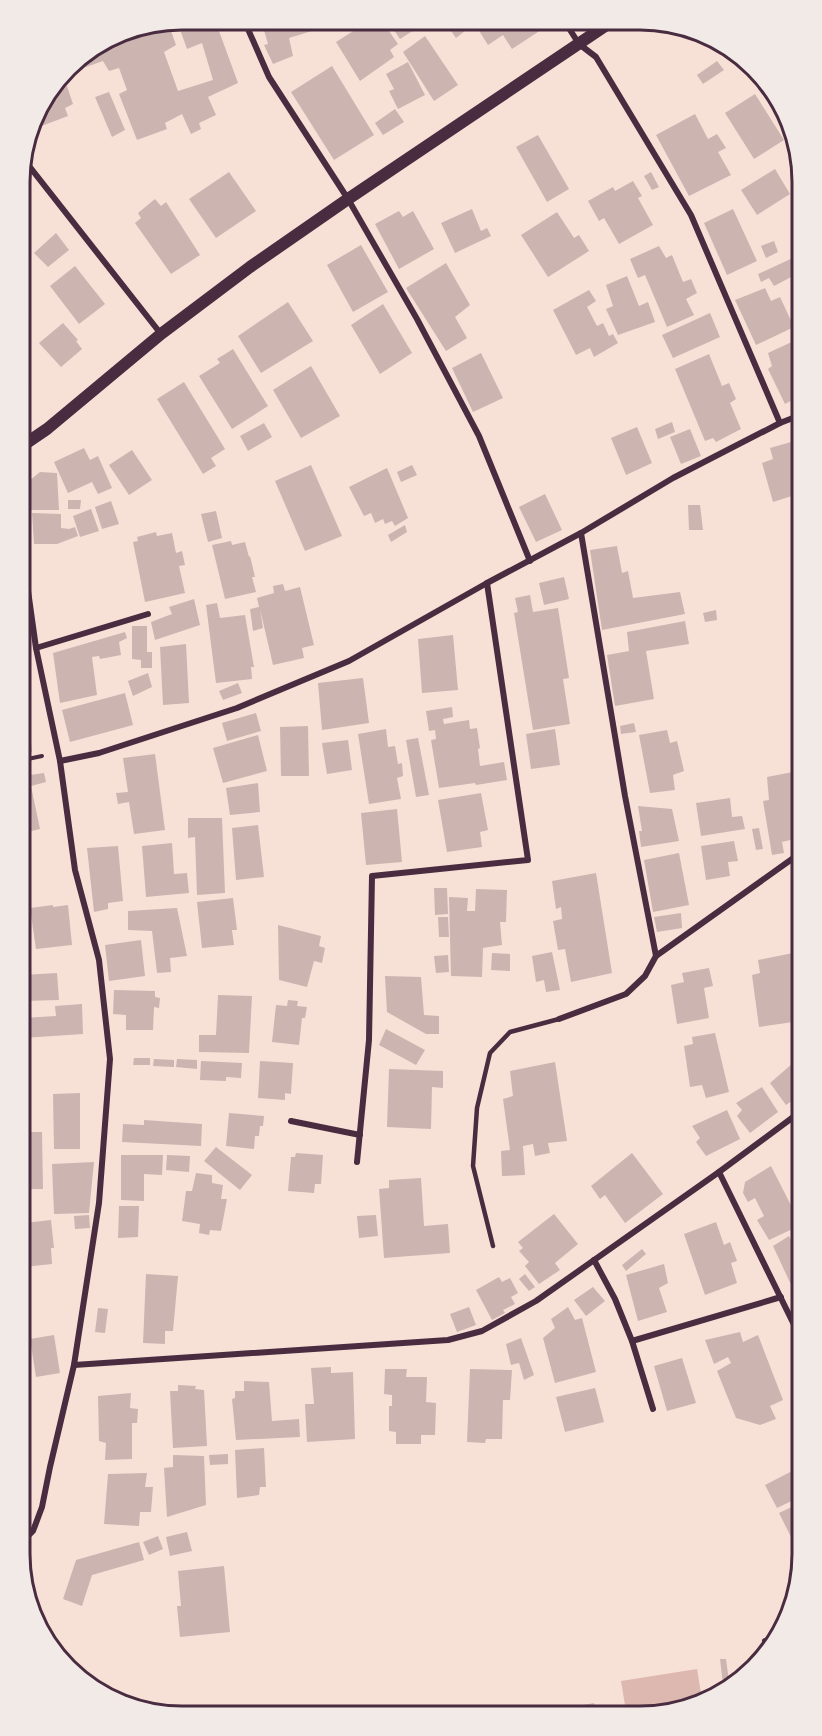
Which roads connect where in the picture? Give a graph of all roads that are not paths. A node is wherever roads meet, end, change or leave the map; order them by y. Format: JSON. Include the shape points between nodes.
{"nodes":[{"id":1,"x":248,"y":30,"type":"edge"},
{"id":2,"x":570,"y":30,"type":"edge"},
{"id":3,"x":599,"y":30,"type":"edge"},
{"id":4,"x":579,"y":44,"type":"junction"},
{"id":5,"x":30,"y":168,"type":"edge"},
{"id":6,"x":348,"y":198,"type":"junction"},
{"id":7,"x":161,"y":334,"type":"junction"},
{"id":8,"x":792,"y":418,"type":"edge"},
{"id":9,"x":780,"y":423,"type":"junction"},
{"id":10,"x":30,"y":441,"type":"edge"},
{"id":11,"x":581,"y":533,"type":"junction"},
{"id":12,"x":530,"y":561,"type":"junction"},
{"id":13,"x":487,"y":583,"type":"junction"},
{"id":14,"x":30,"y":605,"type":"edge"},
{"id":15,"x":148,"y":614,"type":"dead end"},
{"id":16,"x":36,"y":648,"type":"junction"},
{"id":17,"x":60,"y":761,"type":"junction"},
{"id":18,"x":792,"y":860,"type":"edge"},
{"id":19,"x":656,"y":956,"type":"junction"},
{"id":20,"x":559,"y":1019,"type":"joint"},
{"id":21,"x":792,"y":1118,"type":"edge"},
{"id":22,"x":291,"y":1121,"type":"dead end"},
{"id":23,"x":360,"y":1135,"type":"junction"},
{"id":24,"x":357,"y":1162,"type":"dead end"},
{"id":25,"x":719,"y":1173,"type":"junction"},
{"id":26,"x":493,"y":1246,"type":"dead end"},
{"id":27,"x":594,"y":1260,"type":"junction"},
{"id":28,"x":782,"y":1297,"type":"junction"},
{"id":29,"x":792,"y":1319,"type":"edge"},
{"id":30,"x":632,"y":1341,"type":"junction"},
{"id":31,"x":74,"y":1365,"type":"junction"},
{"id":32,"x":653,"y":1409,"type":"dead end"},
{"id":33,"x":30,"y":1534,"type":"edge"}],
"edges":[{"from":1,"to":6,"type":"street","via":[[269,77]]},
{"from":2,"to":4,"type":"street"},
{"from":3,"to":4,"type":"main road"},
{"from":4,"to":6,"type":"main road"},
{"from":4,"to":9,"type":"street","via":[[596,57],[691,215]]},
{"from":5,"to":7,"type":"street"},
{"from":6,"to":7,"type":"main road"},
{"from":6,"to":12,"type":"street","via":[[479,436]]},
{"from":7,"to":10,"type":"main road"},
{"from":8,"to":9,"type":"street"},
{"from":9,"to":11,"type":"street","via":[[673,478]]},
{"from":11,"to":12,"type":"street"},
{"from":11,"to":19,"type":"street"},
{"from":12,"to":13,"type":"street"},
{"from":13,"to":17,"type":"street","via":[[329,670],[237,708],[99,753]]},
{"from":13,"to":23,"type":"street","via":[[528,860],[372,876],[369,1040]]},
{"from":14,"to":16,"type":"street"},
{"from":15,"to":16,"type":"street"},
{"from":16,"to":17,"type":"street"},
{"from":17,"to":31,"type":"street","via":[[75,870],[99,960],[110,1059],[99,1203]]},
{"from":18,"to":19,"type":"street"},
{"from":19,"to":20,"type":"street","via":[[645,976],[626,994]]},
{"from":20,"to":26,"type":"lane","via":[[510,1032],[490,1053],[477,1108],[473,1166]]},
{"from":21,"to":25,"type":"street"},
{"from":22,"to":23,"type":"street"},
{"from":23,"to":24,"type":"street"},
{"from":25,"to":27,"type":"street"},
{"from":25,"to":28,"type":"street"},
{"from":27,"to":30,"type":"street"},
{"from":27,"to":31,"type":"street","via":[[504,1319],[482,1331],[448,1340]]},
{"from":28,"to":29,"type":"street"},
{"from":28,"to":30,"type":"street"},
{"from":30,"to":32,"type":"street"},
{"from":31,"to":33,"type":"street","via":[[42,1507]]}]}
